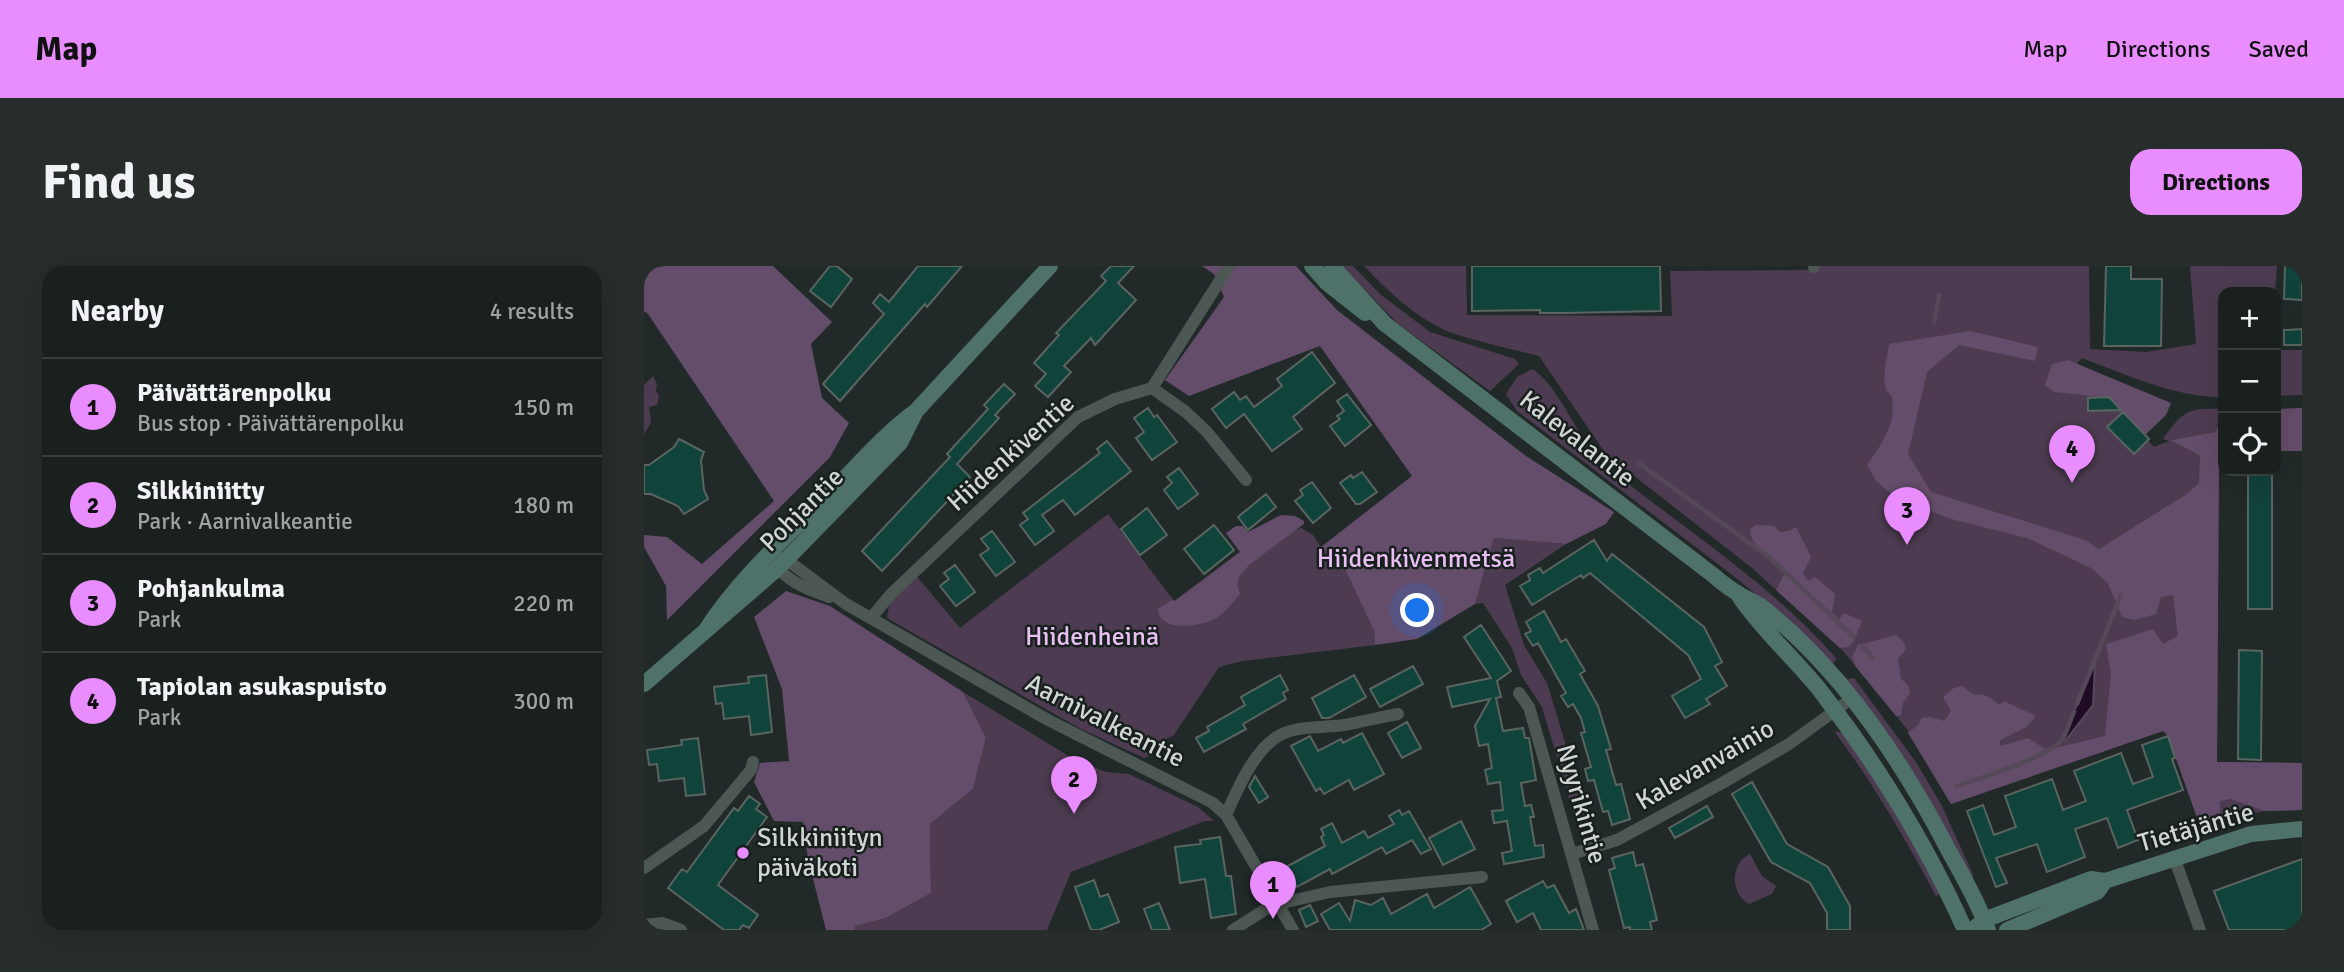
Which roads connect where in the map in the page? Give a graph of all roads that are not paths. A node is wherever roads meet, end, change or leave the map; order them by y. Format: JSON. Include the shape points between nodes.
{"nodes":[{"id":1,"x":1050,"y":266,"type":"edge"},
{"id":2,"x":1229,"y":266,"type":"edge"},
{"id":3,"x":1312,"y":266,"type":"edge"},
{"id":4,"x":1332,"y":266,"type":"edge"},
{"id":5,"x":1385,"y":324,"type":"junction"},
{"id":6,"x":1152,"y":388,"type":"junction"},
{"id":7,"x":916,"y":411,"type":"junction"},
{"id":8,"x":1246,"y":480,"type":"dead end"},
{"id":9,"x":770,"y":554,"type":"junction"},
{"id":10,"x":782,"y":564,"type":"junction"},
{"id":11,"x":1738,"y":594,"type":"junction"},
{"id":12,"x":871,"y":618,"type":"junction"},
{"id":13,"x":706,"y":629,"type":"junction"},
{"id":14,"x":644,"y":684,"type":"edge"},
{"id":15,"x":1519,"y":693,"type":"dead end"},
{"id":16,"x":1851,"y":699,"type":"junction"},
{"id":17,"x":1835,"y":711,"type":"junction"},
{"id":18,"x":1398,"y":714,"type":"dead end"},
{"id":19,"x":753,"y":762,"type":"dead end"},
{"id":20,"x":1226,"y":815,"type":"junction"},
{"id":21,"x":2302,"y":829,"type":"edge"},
{"id":22,"x":1572,"y":854,"type":"junction"},
{"id":23,"x":2174,"y":857,"type":"junction"},
{"id":24,"x":644,"y":868,"type":"edge"},
{"id":25,"x":1482,"y":877,"type":"dead end"},
{"id":26,"x":2105,"y":881,"type":"junction"},
{"id":27,"x":1278,"y":905,"type":"junction"},
{"id":28,"x":644,"y":925,"type":"edge"},
{"id":29,"x":1981,"y":927,"type":"edge"},
{"id":30,"x":681,"y":930,"type":"edge"},
{"id":31,"x":1233,"y":930,"type":"edge"},
{"id":32,"x":1293,"y":930,"type":"edge"},
{"id":33,"x":1593,"y":930,"type":"edge"},
{"id":34,"x":1965,"y":930,"type":"edge"},
{"id":35,"x":2007,"y":930,"type":"edge"},
{"id":36,"x":2200,"y":930,"type":"edge"}],
"edges":[{"from":1,"to":7,"type":"main road","name":"Pohjantie"},
{"from":2,"to":6,"type":"street"},
{"from":3,"to":5,"type":"main road","name":"Kalevalantie","via":[[1363,313]]},
{"from":4,"to":5,"type":"main road","name":"Kalevalantie"},
{"from":5,"to":11,"type":"main road","name":"Kalevalantie"},
{"from":6,"to":8,"type":"street","via":[[1207,432]]},
{"from":6,"to":12,"type":"street","name":"Hiidenkiventie","via":[[1078,417]]},
{"from":7,"to":9,"type":"main road","name":"Pohjantie","via":[[890,431]]},
{"from":7,"to":10,"type":"main road","name":"Pohjantie","via":[[900,443]]},
{"from":9,"to":10,"type":"street","name":"Aarnivalkeantie"},
{"from":9,"to":13,"type":"main road","name":"Pohjantie","via":[[722,604]]},
{"from":10,"to":12,"type":"street","name":"Aarnivalkeantie","via":[[800,586]]},
{"from":10,"to":13,"type":"main road","name":"Pohjantie"},
{"from":11,"to":16,"type":"main road","name":"Kalevalantie","via":[[1760,605],[1794,636]]},
{"from":11,"to":17,"type":"main road","name":"Kalevalantie"},
{"from":12,"to":20,"type":"street","name":"Aarnivalkeantie","via":[[1048,720],[1200,795]]},
{"from":13,"to":14,"type":"main road","name":"Pohjantie"},
{"from":15,"to":22,"type":"street","name":"Nyyrikintie","via":[[1530,707]]},
{"from":16,"to":17,"type":"street","name":"Kalevanvainio"},
{"from":16,"to":29,"type":"main road","name":"Kalevalantie","via":[[1921,796]]},
{"from":17,"to":22,"type":"street","name":"Kalevanvainio","via":[[1769,757],[1703,794],[1617,840]]},
{"from":17,"to":34,"type":"main road","name":"Kalevalantie","via":[[1915,830]]},
{"from":18,"to":20,"type":"street","via":[[1279,736],[1241,782]]},
{"from":19,"to":24,"type":"street","via":[[704,826]]},
{"from":20,"to":27,"type":"street","name":"Aarnivalkeantie"},
{"from":21,"to":23,"type":"main road","name":"Tietäjäntie","via":[[2251,834]]},
{"from":22,"to":33,"type":"street","name":"Nyyrikintie"},
{"from":23,"to":26,"type":"main road","name":"Tietäjäntie"},
{"from":23,"to":36,"type":"street"},
{"from":25,"to":27,"type":"street","via":[[1330,892]]},
{"from":26,"to":29,"type":"main road","name":"Tietäjäntie","via":[[2091,879]]},
{"from":26,"to":35,"type":"main road","name":"Tietäjäntie","via":[[2098,892]]},
{"from":27,"to":31,"type":"street"},
{"from":27,"to":32,"type":"street","name":"Aarnivalkeantie"},
{"from":28,"to":30,"type":"street","via":[[662,923]]}]}
